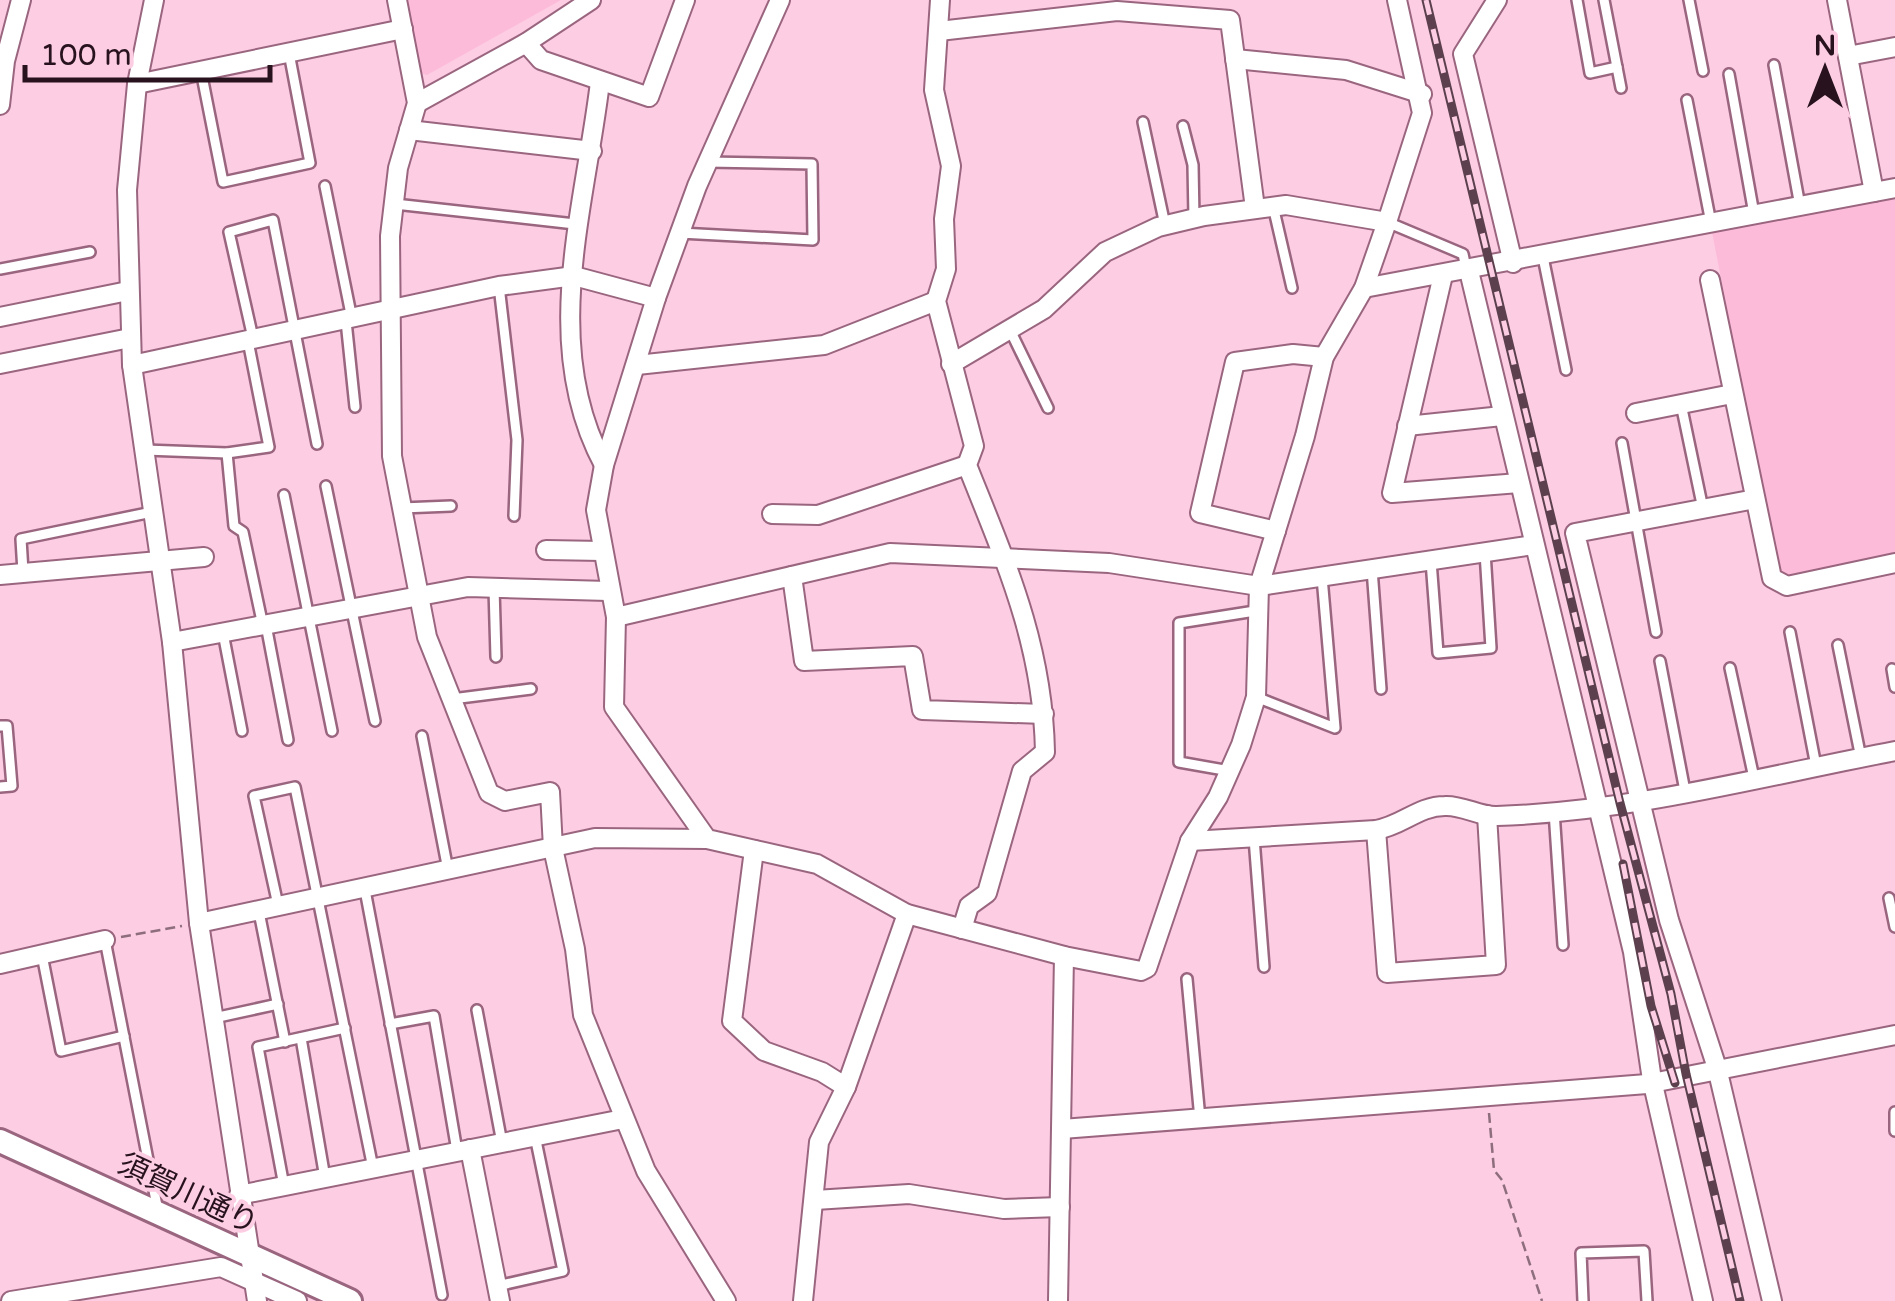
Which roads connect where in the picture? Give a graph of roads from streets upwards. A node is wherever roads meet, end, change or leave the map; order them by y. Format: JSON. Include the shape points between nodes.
{"nodes":[{"id":1,"x":22,"y":0,"type":"edge"},
{"id":2,"x":154,"y":0,"type":"edge"},
{"id":3,"x":397,"y":0,"type":"edge"},
{"id":4,"x":590,"y":0,"type":"edge"},
{"id":5,"x":685,"y":0,"type":"edge"},
{"id":6,"x":780,"y":0,"type":"edge"},
{"id":7,"x":940,"y":0,"type":"edge"},
{"id":8,"x":1224,"y":0,"type":"edge"},
{"id":9,"x":1397,"y":0,"type":"edge"},
{"id":10,"x":1498,"y":0,"type":"edge"},
{"id":11,"x":1837,"y":0,"type":"edge"},
{"id":12,"x":1117,"y":5,"type":"edge"},
{"id":13,"x":1153,"y":6,"type":"edge"},
{"id":14,"x":1220,"y":20,"type":"junction"},
{"id":15,"x":402,"y":29,"type":"junction"},
{"id":16,"x":939,"y":31,"type":"junction"},
{"id":17,"x":526,"y":43,"type":"junction"},
{"id":18,"x":1895,"y":47,"type":"edge"},
{"id":19,"x":1848,"y":56,"type":"junction"},
{"id":20,"x":1235,"y":59,"type":"junction"},
{"id":21,"x":600,"y":82,"type":"junction"},
{"id":22,"x":137,"y":84,"type":"junction"},
{"id":23,"x":1422,"y":94,"type":"junction"},
{"id":24,"x":417,"y":103,"type":"junction"},
{"id":25,"x":0,"y":105,"type":"edge"},
{"id":26,"x":410,"y":130,"type":"junction"},
{"id":27,"x":592,"y":151,"type":"junction"},
{"id":28,"x":1895,"y":188,"type":"edge"},
{"id":29,"x":1874,"y":192,"type":"junction"},
{"id":30,"x":1264,"y":207,"type":"junction"},
{"id":31,"x":1387,"y":222,"type":"junction"},
{"id":32,"x":1514,"y":263,"type":"junction"},
{"id":33,"x":1468,"y":271,"type":"junction"},
{"id":34,"x":574,"y":276,"type":"junction"},
{"id":35,"x":1443,"y":276,"type":"junction"},
{"id":36,"x":1710,"y":280,"type":"dead end"},
{"id":37,"x":1364,"y":288,"type":"junction"},
{"id":38,"x":128,"y":291,"type":"junction"},
{"id":39,"x":656,"y":298,"type":"junction"},
{"id":40,"x":936,"y":302,"type":"junction"},
{"id":41,"x":392,"y":311,"type":"junction"},
{"id":42,"x":0,"y":318,"type":"edge"},
{"id":43,"x":130,"y":338,"type":"junction"},
{"id":44,"x":1324,"y":357,"type":"junction"},
{"id":45,"x":0,"y":364,"type":"edge"},
{"id":46,"x":952,"y":364,"type":"junction"},
{"id":47,"x":132,"y":366,"type":"junction"},
{"id":48,"x":637,"y":366,"type":"junction"},
{"id":49,"x":1732,"y":394,"type":"junction"},
{"id":50,"x":1636,"y":413,"type":"dead end"},
{"id":51,"x":1502,"y":416,"type":"junction"},
{"id":52,"x":1406,"y":426,"type":"junction"},
{"id":53,"x":604,"y":465,"type":"junction"},
{"id":54,"x":967,"y":465,"type":"junction"},
{"id":55,"x":1519,"y":483,"type":"junction"},
{"id":56,"x":1754,"y":499,"type":"junction"},
{"id":57,"x":772,"y":514,"type":"dead end"},
{"id":58,"x":1276,"y":531,"type":"junction"},
{"id":59,"x":1533,"y":546,"type":"junction"},
{"id":60,"x":546,"y":550,"type":"dead end"},
{"id":61,"x":602,"y":551,"type":"junction"},
{"id":62,"x":204,"y":557,"type":"dead end"},
{"id":63,"x":1004,"y":557,"type":"junction"},
{"id":64,"x":160,"y":564,"type":"junction"},
{"id":65,"x":1895,"y":564,"type":"edge"},
{"id":66,"x":0,"y":575,"type":"edge"},
{"id":67,"x":792,"y":576,"type":"junction"},
{"id":68,"x":1259,"y":586,"type":"junction"},
{"id":69,"x":608,"y":591,"type":"junction"},
{"id":70,"x":417,"y":598,"type":"junction"},
{"id":71,"x":616,"y":617,"type":"junction"},
{"id":72,"x":172,"y":642,"type":"junction"},
{"id":73,"x":1044,"y":714,"type":"junction"},
{"id":74,"x":1895,"y":751,"type":"edge"},
{"id":75,"x":1640,"y":800,"type":"junction"},
{"id":76,"x":1597,"y":808,"type":"junction"},
{"id":77,"x":1487,"y":815,"type":"junction"},
{"id":78,"x":1376,"y":830,"type":"junction"},
{"id":79,"x":707,"y":839,"type":"junction"},
{"id":80,"x":1190,"y":841,"type":"junction"},
{"id":81,"x":553,"y":848,"type":"junction"},
{"id":82,"x":754,"y":850,"type":"junction"},
{"id":83,"x":907,"y":914,"type":"junction"},
{"id":84,"x":199,"y":923,"type":"junction"},
{"id":85,"x":962,"y":929,"type":"junction"},
{"id":86,"x":105,"y":940,"type":"road end"},
{"id":87,"x":1064,"y":956,"type":"junction"},
{"id":88,"x":0,"y":964,"type":"edge"},
{"id":89,"x":1895,"y":1035,"type":"edge"},
{"id":90,"x":1717,"y":1068,"type":"junction"},
{"id":91,"x":1652,"y":1080,"type":"junction"},
{"id":92,"x":846,"y":1087,"type":"junction"},
{"id":93,"x":623,"y":1119,"type":"junction"},
{"id":94,"x":1062,"y":1129,"type":"junction"},
{"id":95,"x":0,"y":1141,"type":"edge"},
{"id":96,"x":464,"y":1150,"type":"junction"},
{"id":97,"x":239,"y":1195,"type":"junction"},
{"id":98,"x":816,"y":1200,"type":"junction"},
{"id":99,"x":1060,"y":1207,"type":"junction"},
{"id":100,"x":250,"y":1256,"type":"junction"},
{"id":101,"x":255,"y":1291,"type":"edge"},
{"id":102,"x":499,"y":1294,"type":"edge"},
{"id":103,"x":11,"y":1301,"type":"edge"},
{"id":104,"x":297,"y":1301,"type":"edge"},
{"id":105,"x":350,"y":1301,"type":"edge"},
{"id":106,"x":726,"y":1301,"type":"edge"},
{"id":107,"x":803,"y":1301,"type":"edge"},
{"id":108,"x":1058,"y":1301,"type":"edge"},
{"id":109,"x":1703,"y":1301,"type":"edge"},
{"id":110,"x":1772,"y":1301,"type":"edge"}],
"edges":[{"from":1,"to":25,"type":"street"},
{"from":2,"to":22,"type":"street"},
{"from":3,"to":15,"type":"street"},
{"from":4,"to":17,"type":"street"},
{"from":5,"to":21,"type":"street","via":[[649,97]]},
{"from":6,"to":39,"type":"street"},
{"from":7,"to":16,"type":"street"},
{"from":8,"to":14,"type":"street"},
{"from":9,"to":23,"type":"street"},
{"from":10,"to":32,"type":"street","via":[[1463,54]]},
{"from":11,"to":19,"type":"street"},
{"from":12,"to":13,"type":"street"},
{"from":12,"to":16,"type":"street"},
{"from":13,"to":14,"type":"street"},
{"from":14,"to":20,"type":"street","via":[[1230,20]]},
{"from":15,"to":22,"type":"street"},
{"from":15,"to":24,"type":"street"},
{"from":16,"to":40,"type":"street","via":[[934,90],[951,166],[946,269]]},
{"from":17,"to":21,"type":"street","via":[[541,60]]},
{"from":17,"to":24,"type":"street"},
{"from":18,"to":19,"type":"street"},
{"from":19,"to":29,"type":"street"},
{"from":20,"to":23,"type":"street","via":[[1346,70]]},
{"from":20,"to":30,"type":"street"},
{"from":21,"to":27,"type":"street"},
{"from":22,"to":38,"type":"street","via":[[127,190]]},
{"from":23,"to":31,"type":"street"},
{"from":24,"to":26,"type":"street"},
{"from":26,"to":27,"type":"street"},
{"from":26,"to":41,"type":"street","via":[[392,204]]},
{"from":27,"to":34,"type":"street","via":[[575,224]]},
{"from":28,"to":29,"type":"street"},
{"from":29,"to":32,"type":"street"},
{"from":30,"to":31,"type":"street"},
{"from":30,"to":46,"type":"street","via":[[1132,236],[1044,309]]},
{"from":31,"to":37,"type":"street"},
{"from":32,"to":33,"type":"street"},
{"from":33,"to":35,"type":"street"},
{"from":33,"to":51,"type":"street"},
{"from":34,"to":39,"type":"street"},
{"from":34,"to":41,"type":"street"},
{"from":34,"to":53,"type":"street","via":[[568,348],[590,438]]},
{"from":35,"to":37,"type":"street"},
{"from":35,"to":52,"type":"street"},
{"from":36,"to":49,"type":"street"},
{"from":37,"to":44,"type":"street"},
{"from":38,"to":42,"type":"street"},
{"from":38,"to":43,"type":"street"},
{"from":39,"to":48,"type":"street"},
{"from":40,"to":46,"type":"street"},
{"from":40,"to":48,"type":"street","via":[[824,344]]},
{"from":41,"to":47,"type":"street"},
{"from":41,"to":70,"type":"street","via":[[392,456]]},
{"from":43,"to":45,"type":"street"},
{"from":43,"to":47,"type":"street"},
{"from":44,"to":58,"type":"street"},
{"from":44,"to":58,"type":"street","via":[[1235,362],[1200,514]]},
{"from":46,"to":54,"type":"street","via":[[974,446]]},
{"from":47,"to":64,"type":"street"},
{"from":48,"to":53,"type":"street"},
{"from":49,"to":50,"type":"street"},
{"from":49,"to":56,"type":"street"},
{"from":51,"to":52,"type":"street"},
{"from":51,"to":55,"type":"street"},
{"from":52,"to":55,"type":"street","via":[[1392,493]]},
{"from":53,"to":61,"type":"street","via":[[596,510]]},
{"from":54,"to":57,"type":"street","via":[[818,515]]},
{"from":54,"to":63,"type":"street"},
{"from":55,"to":59,"type":"street"},
{"from":56,"to":65,"type":"street","via":[[1772,578],[1787,586]]},
{"from":56,"to":75,"type":"street","via":[[1575,533]]},
{"from":58,"to":68,"type":"street"},
{"from":59,"to":68,"type":"street"},
{"from":59,"to":76,"type":"street"},
{"from":60,"to":61,"type":"street"},
{"from":61,"to":69,"type":"street"},
{"from":62,"to":64,"type":"street"},
{"from":63,"to":67,"type":"street","via":[[890,553]]},
{"from":63,"to":68,"type":"street","via":[[1109,563]]},
{"from":63,"to":73,"type":"street","via":[[1025,608]]},
{"from":64,"to":66,"type":"street"},
{"from":64,"to":72,"type":"street"},
{"from":67,"to":71,"type":"street"},
{"from":67,"to":73,"type":"street","via":[[804,661],[913,656],[922,710]]},
{"from":68,"to":80,"type":"street","via":[[1256,697],[1230,772]]},
{"from":69,"to":70,"type":"street","via":[[468,588]]},
{"from":69,"to":71,"type":"street"},
{"from":70,"to":72,"type":"street"},
{"from":70,"to":81,"type":"street","via":[[490,793],[505,802],[550,792]]},
{"from":71,"to":79,"type":"street","via":[[614,707]]},
{"from":72,"to":84,"type":"street"},
{"from":73,"to":85,"type":"street","via":[[1044,752],[1022,770],[987,893],[969,906]]},
{"from":74,"to":75,"type":"street"},
{"from":75,"to":76,"type":"street"},
{"from":75,"to":90,"type":"street"},
{"from":76,"to":77,"type":"street"},
{"from":76,"to":91,"type":"street","via":[[1633,952]]},
{"from":77,"to":78,"type":"street","via":[[1447,806]]},
{"from":77,"to":78,"type":"street","via":[[1496,964],[1387,973]]},
{"from":78,"to":80,"type":"street"},
{"from":79,"to":81,"type":"street","via":[[596,838]]},
{"from":79,"to":82,"type":"street"},
{"from":80,"to":87,"type":"street","via":[[1147,968]]},
{"from":81,"to":84,"type":"street"},
{"from":81,"to":93,"type":"street","via":[[583,1015]]},
{"from":82,"to":83,"type":"street","via":[[817,864]]},
{"from":82,"to":92,"type":"street","via":[[732,1021],[764,1051]]},
{"from":83,"to":85,"type":"street"},
{"from":83,"to":92,"type":"street"},
{"from":84,"to":97,"type":"street"},
{"from":85,"to":87,"type":"street"},
{"from":86,"to":88,"type":"street"},
{"from":87,"to":94,"type":"street"},
{"from":89,"to":90,"type":"street"},
{"from":90,"to":91,"type":"street"},
{"from":90,"to":110,"type":"street"},
{"from":91,"to":94,"type":"street"},
{"from":91,"to":109,"type":"street"},
{"from":92,"to":98,"type":"street","via":[[819,1142]]},
{"from":93,"to":96,"type":"street"},
{"from":93,"to":106,"type":"street","via":[[646,1171]]},
{"from":94,"to":99,"type":"street"},
{"from":95,"to":100,"type":"street","name":"須賀川通り"},
{"from":96,"to":97,"type":"street"},
{"from":96,"to":102,"type":"street"},
{"from":97,"to":100,"type":"street"},
{"from":98,"to":99,"type":"street","via":[[908,1194],[1004,1209]]},
{"from":98,"to":107,"type":"street"},
{"from":99,"to":108,"type":"street"},
{"from":100,"to":101,"type":"street"},
{"from":100,"to":105,"type":"street","name":"須賀川通り"},
{"from":101,"to":103,"type":"street","via":[[222,1267]]},
{"from":101,"to":104,"type":"street"}]}
